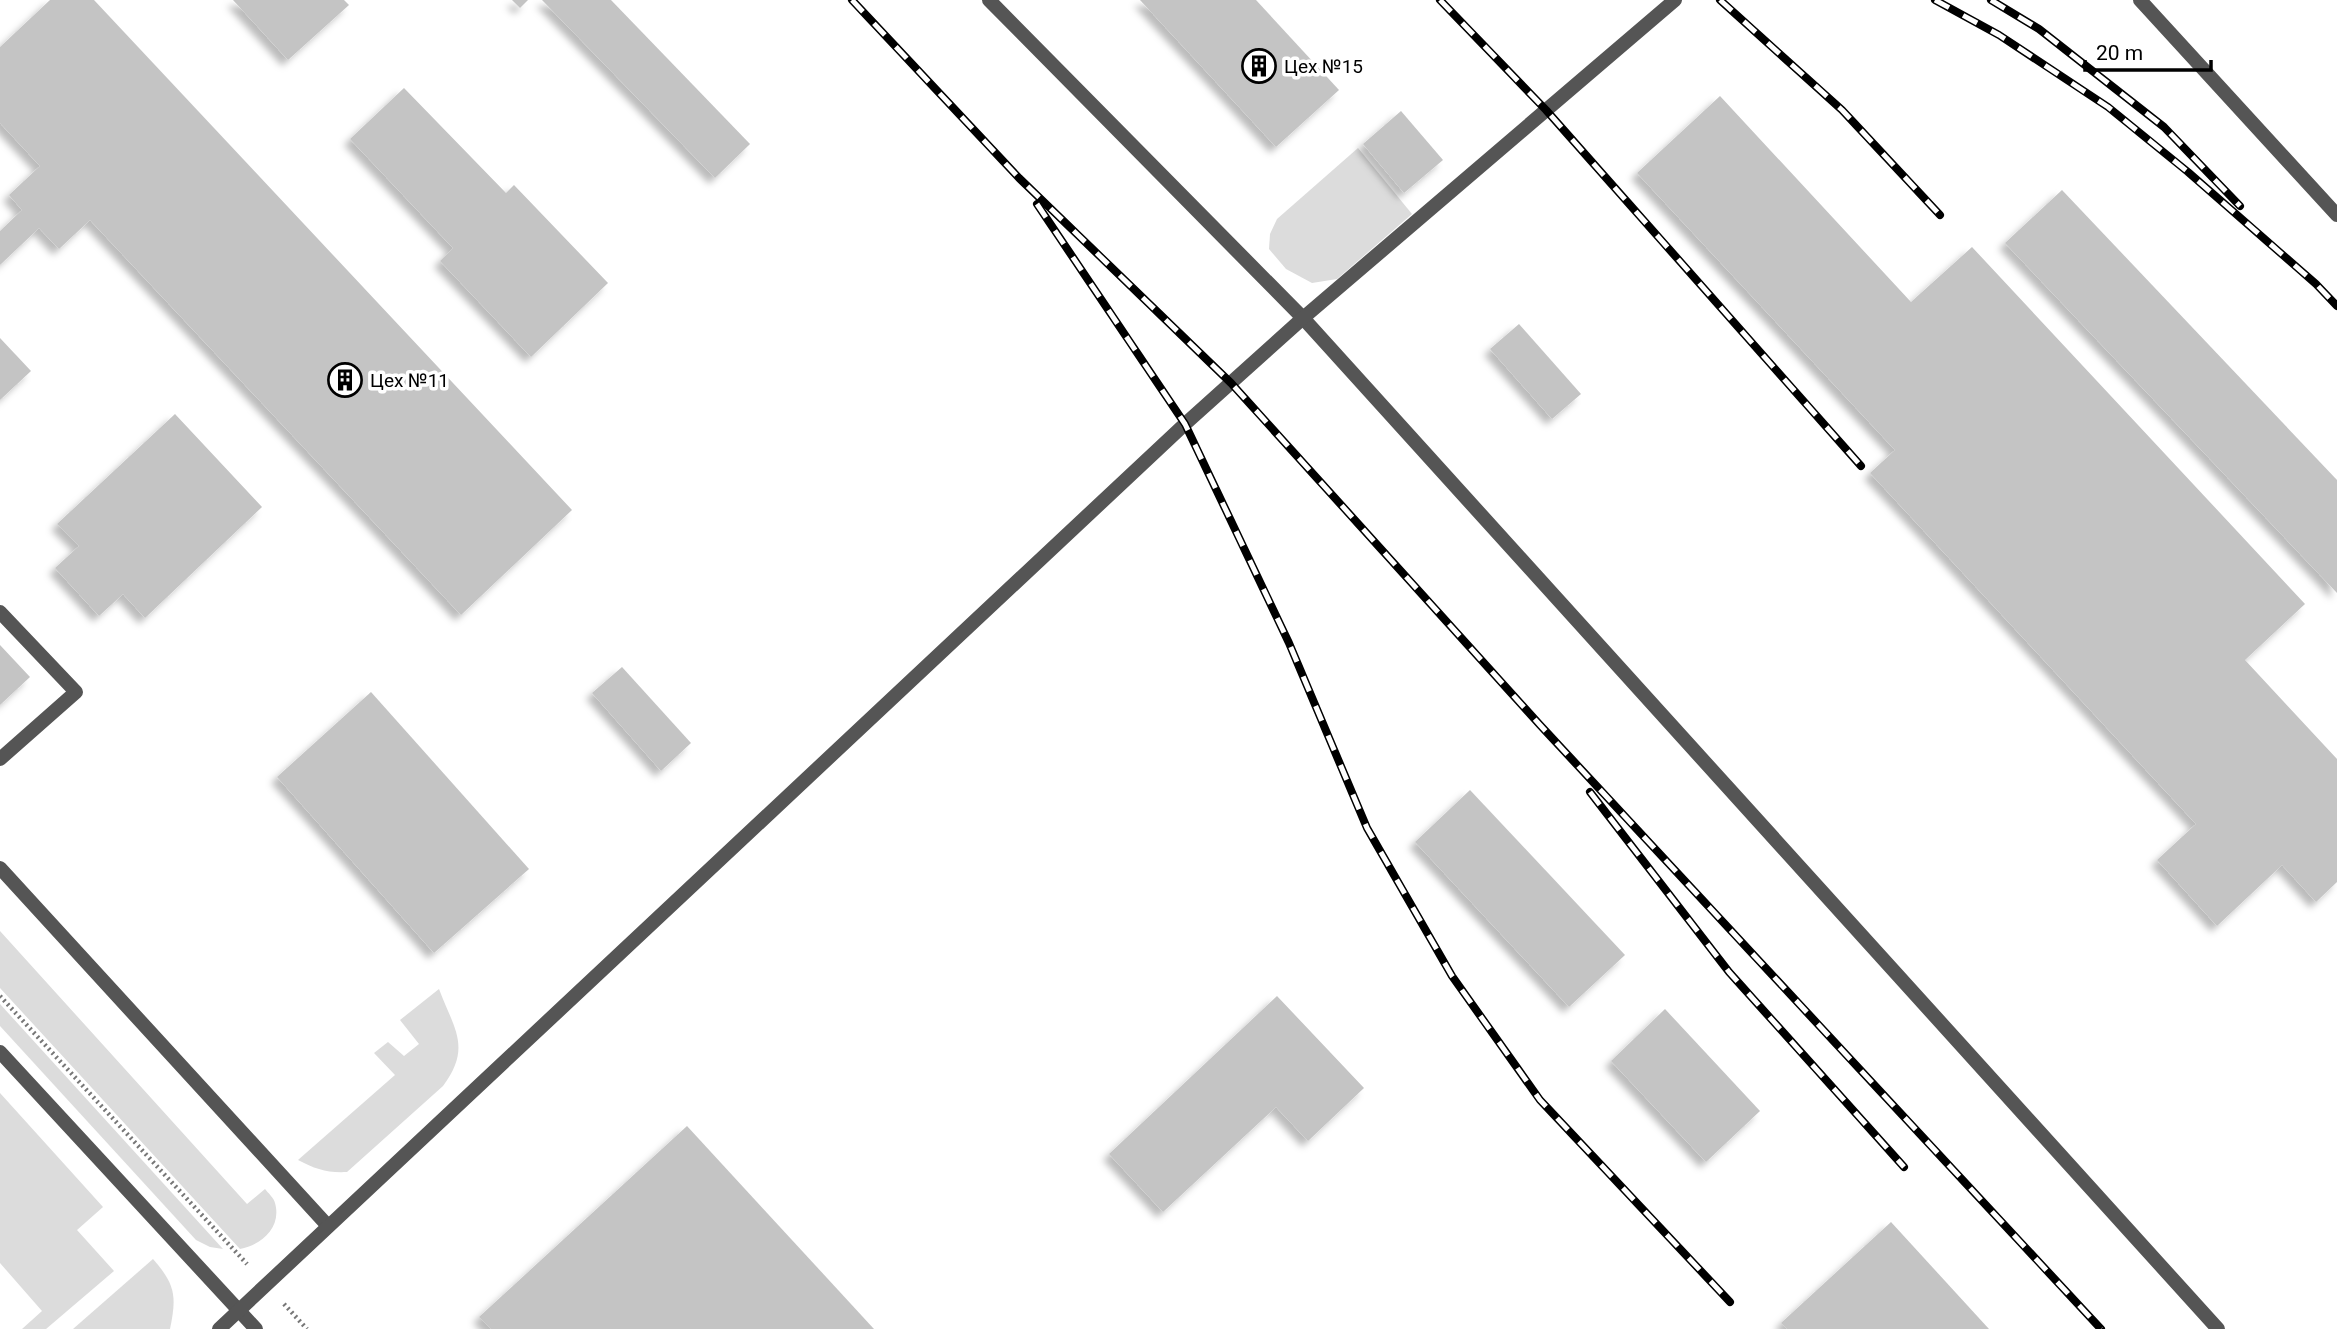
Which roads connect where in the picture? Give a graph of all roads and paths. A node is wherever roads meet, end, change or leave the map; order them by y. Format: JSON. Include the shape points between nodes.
{"nodes":[{"id":1,"x":989,"y":0,"type":"edge"},
{"id":2,"x":1675,"y":0,"type":"edge"},
{"id":3,"x":2140,"y":0,"type":"edge"},
{"id":4,"x":2337,"y":215,"type":"edge"},
{"id":5,"x":1303,"y":318,"type":"junction"},
{"id":6,"x":0,"y":612,"type":"edge"},
{"id":7,"x":0,"y":759,"type":"edge"},
{"id":8,"x":0,"y":868,"type":"edge"},
{"id":9,"x":0,"y":996,"type":"edge"},
{"id":10,"x":0,"y":1052,"type":"edge"},
{"id":11,"x":328,"y":1226,"type":"junction"},
{"id":12,"x":266,"y":1285,"type":"junction"},
{"id":13,"x":239,"y":1310,"type":"junction"},
{"id":14,"x":219,"y":1329,"type":"edge"},
{"id":15,"x":256,"y":1329,"type":"edge"},
{"id":16,"x":2218,"y":1329,"type":"edge"}],
"edges":[{"from":1,"to":5,"type":"lane"},
{"from":2,"to":5,"type":"lane"},
{"from":3,"to":4,"type":"lane"},
{"from":5,"to":11,"type":"lane"},
{"from":5,"to":16,"type":"lane"},
{"from":6,"to":7,"type":"lane","via":[[76,692]]},
{"from":8,"to":11,"type":"lane"},
{"from":9,"to":12,"type":"path"},
{"from":10,"to":13,"type":"lane"},
{"from":11,"to":12,"type":"lane"},
{"from":12,"to":13,"type":"lane"},
{"from":13,"to":14,"type":"lane"},
{"from":13,"to":15,"type":"lane"}]}
